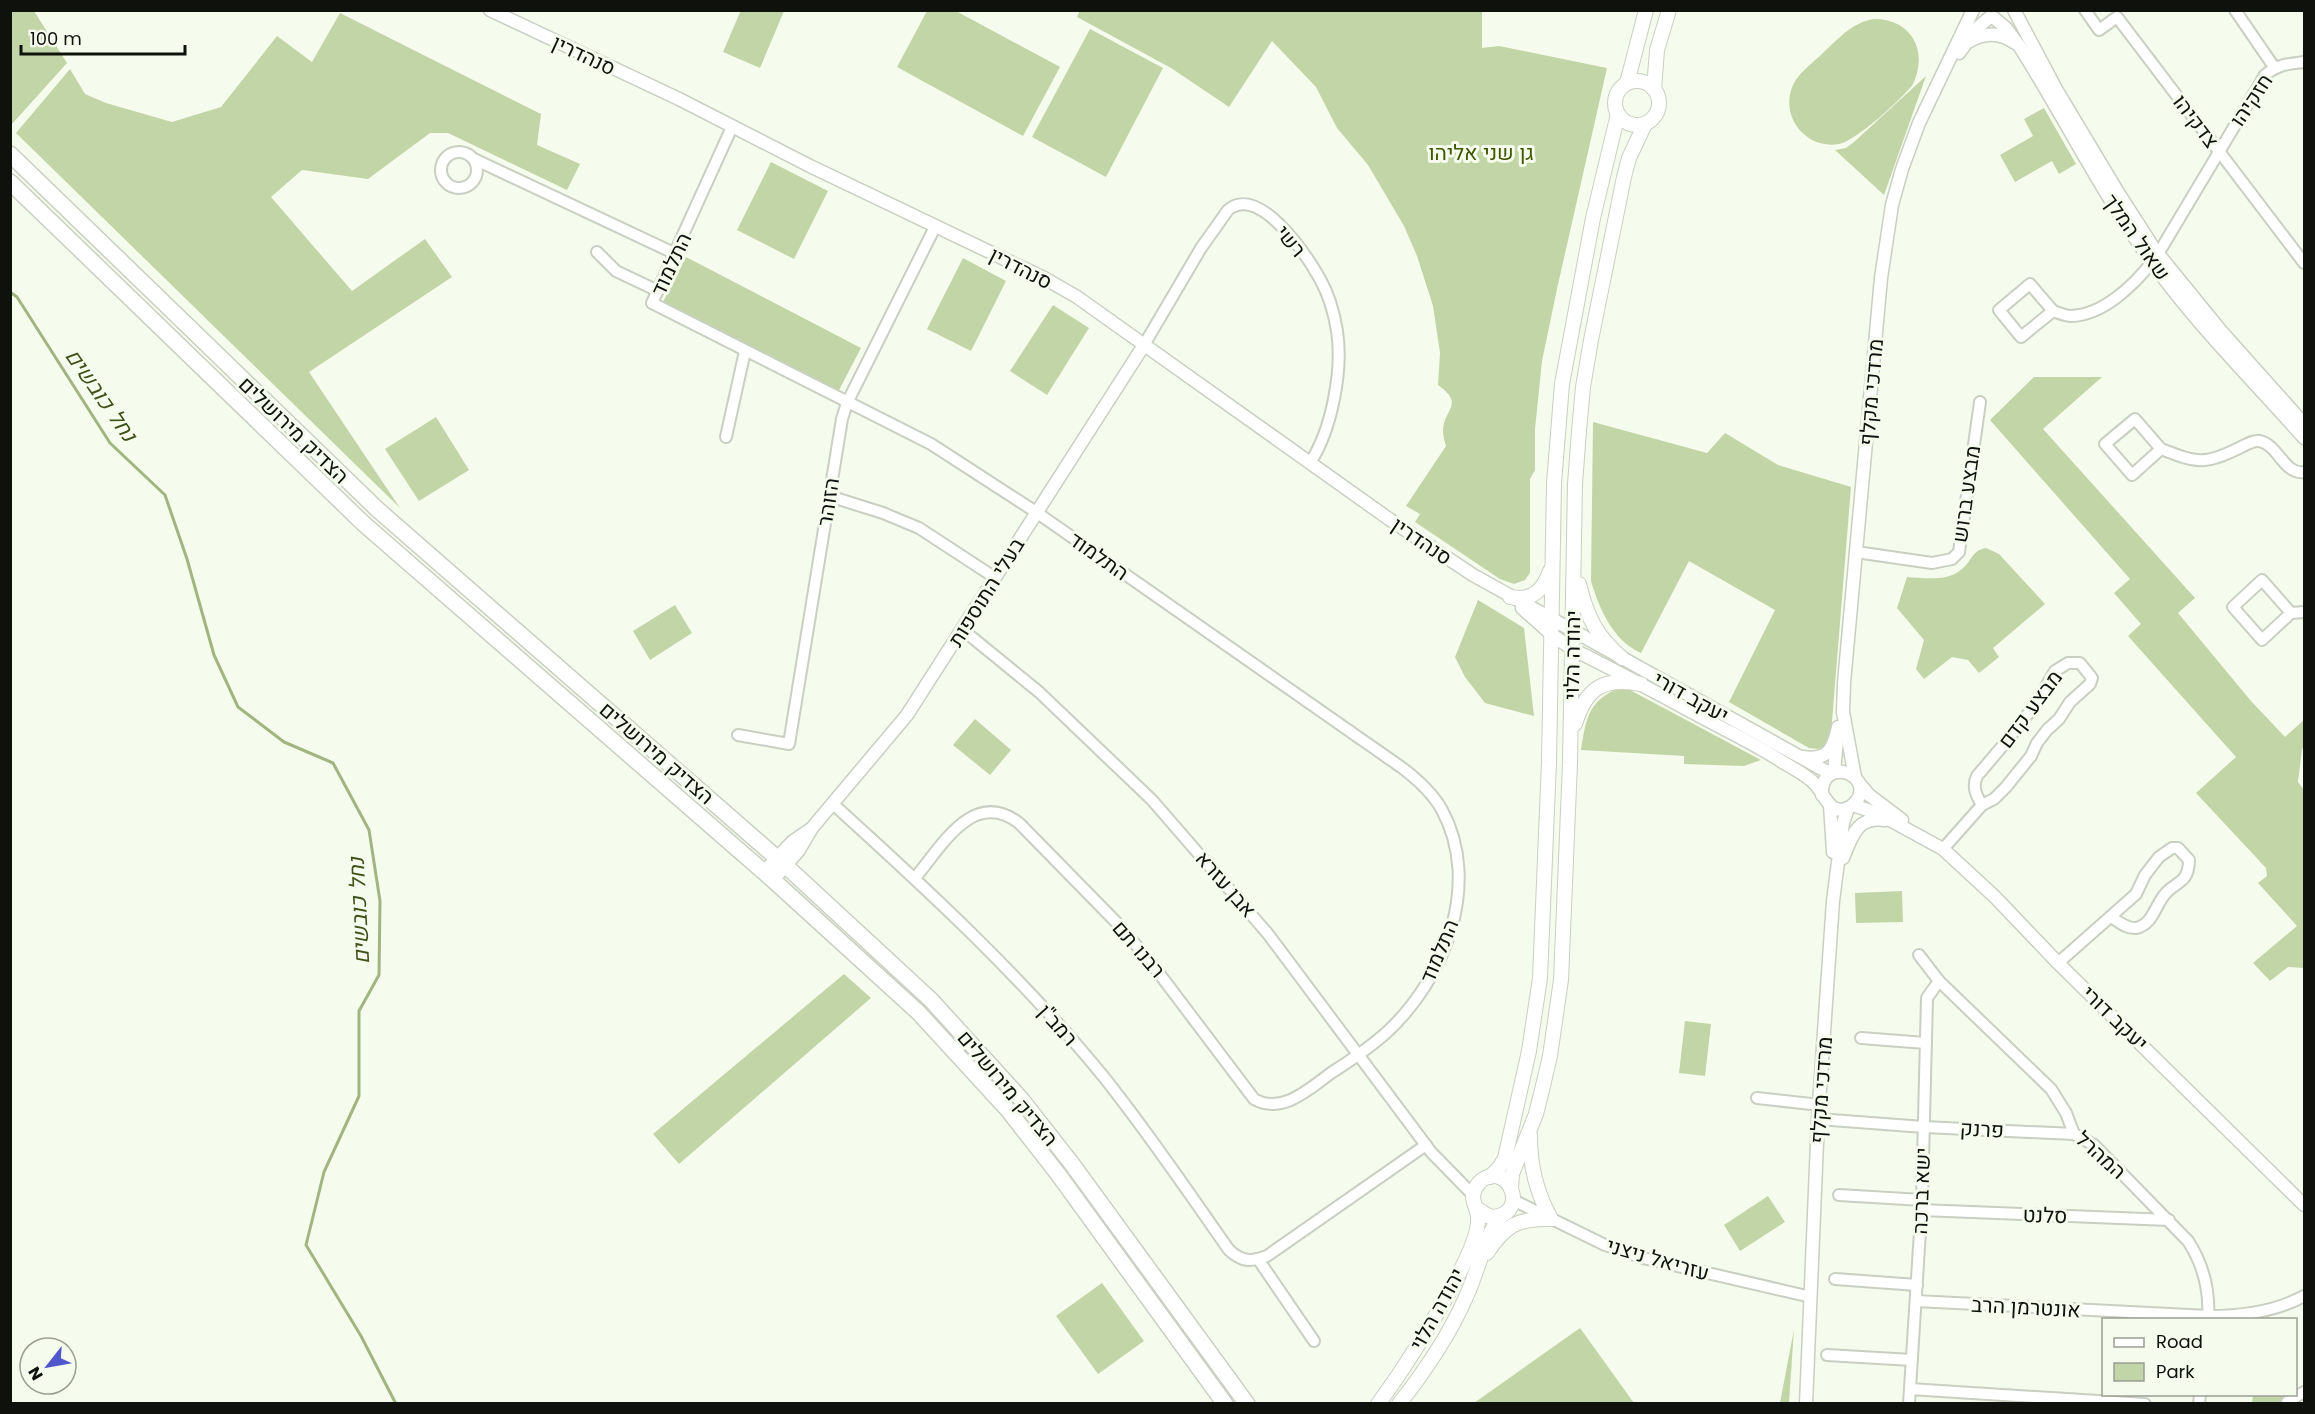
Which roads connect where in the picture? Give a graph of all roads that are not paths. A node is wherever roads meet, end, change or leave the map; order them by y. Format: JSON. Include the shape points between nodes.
{"nodes":[{"id":1,"x":490,"y":10,"type":"edge"},
{"id":2,"x":1646,"y":10,"type":"edge"},
{"id":3,"x":1669,"y":10,"type":"edge"},
{"id":4,"x":1973,"y":10,"type":"edge"},
{"id":5,"x":2007,"y":10,"type":"edge"},
{"id":6,"x":2014,"y":10,"type":"edge"},
{"id":7,"x":2085,"y":10,"type":"edge"},
{"id":8,"x":2235,"y":10,"type":"edge"},
{"id":9,"x":1988,"y":16,"type":"edge"},
{"id":10,"x":1964,"y":44,"type":"junction"},
{"id":11,"x":2020,"y":47,"type":"junction"},
{"id":12,"x":2304,"y":62,"type":"edge"},
{"id":13,"x":2274,"y":67,"type":"junction"},
{"id":14,"x":1940,"y":82,"type":"junction"},
{"id":15,"x":1628,"y":83,"type":"junction"},
{"id":16,"x":1654,"y":89,"type":"junction"},
{"id":17,"x":1618,"y":114,"type":"junction"},
{"id":18,"x":1645,"y":124,"type":"junction"},
{"id":19,"x":732,"y":127,"type":"junction"},
{"id":20,"x":2219,"y":151,"type":"junction"},
{"id":21,"x":10,"y":154,"type":"edge"},
{"id":22,"x":474,"y":159,"type":"dead end"},
{"id":23,"x":10,"y":182,"type":"edge"},
{"id":24,"x":935,"y":227,"type":"junction"},
{"id":25,"x":597,"y":252,"type":"dead end"},
{"id":26,"x":676,"y":254,"type":"junction"},
{"id":27,"x":2155,"y":258,"type":"junction"},
{"id":28,"x":2304,"y":263,"type":"edge"},
{"id":29,"x":658,"y":291,"type":"junction"},
{"id":30,"x":2053,"y":311,"type":"junction"},
{"id":31,"x":1144,"y":345,"type":"junction"},
{"id":32,"x":745,"y":351,"type":"junction"},
{"id":33,"x":1980,"y":402,"type":"dead end"},
{"id":34,"x":847,"y":403,"type":"junction"},
{"id":35,"x":2304,"y":424,"type":"edge"},
{"id":36,"x":726,"y":437,"type":"dead end"},
{"id":37,"x":2304,"y":438,"type":"edge"},
{"id":38,"x":2161,"y":449,"type":"junction"},
{"id":39,"x":1311,"y":463,"type":"junction"},
{"id":40,"x":2304,"y":472,"type":"edge"},
{"id":41,"x":829,"y":496,"type":"junction"},
{"id":42,"x":1036,"y":512,"type":"junction"},
{"id":43,"x":1856,"y":552,"type":"junction"},
{"id":44,"x":1552,"y":563,"type":"junction"},
{"id":45,"x":1574,"y":565,"type":"junction"},
{"id":46,"x":994,"y":577,"type":"junction"},
{"id":47,"x":1510,"y":597,"type":"junction"},
{"id":48,"x":2304,"y":612,"type":"edge"},
{"id":49,"x":2291,"y":613,"type":"junction"},
{"id":50,"x":1551,"y":618,"type":"junction"},
{"id":51,"x":963,"y":630,"type":"junction"},
{"id":52,"x":1573,"y":632,"type":"junction"},
{"id":53,"x":1551,"y":634,"type":"junction"},
{"id":54,"x":1572,"y":649,"type":"junction"},
{"id":55,"x":1622,"y":658,"type":"junction"},
{"id":56,"x":1641,"y":684,"type":"junction"},
{"id":57,"x":1843,"y":711,"type":"junction"},
{"id":58,"x":1838,"y":727,"type":"junction"},
{"id":59,"x":738,"y":735,"type":"dead end"},
{"id":60,"x":1571,"y":738,"type":"junction"},
{"id":61,"x":1796,"y":756,"type":"junction"},
{"id":62,"x":1832,"y":773,"type":"junction"},
{"id":63,"x":1857,"y":780,"type":"junction"},
{"id":64,"x":1822,"y":795,"type":"junction"},
{"id":65,"x":833,"y":804,"type":"junction"},
{"id":66,"x":1982,"y":805,"type":"junction"},
{"id":67,"x":1830,"y":806,"type":"junction"},
{"id":68,"x":1850,"y":807,"type":"junction"},
{"id":69,"x":1908,"y":831,"type":"junction"},
{"id":70,"x":1921,"y":837,"type":"junction"},
{"id":71,"x":1943,"y":849,"type":"junction"},
{"id":72,"x":781,"y":862,"type":"junction"},
{"id":73,"x":1838,"y":870,"type":"junction"},
{"id":74,"x":768,"y":876,"type":"junction"},
{"id":75,"x":915,"y":878,"type":"junction"},
{"id":76,"x":1835,"y":884,"type":"junction"},
{"id":77,"x":2111,"y":916,"type":"junction"},
{"id":78,"x":1919,"y":955,"type":"dead end"},
{"id":79,"x":2058,"y":963,"type":"junction"},
{"id":80,"x":1939,"y":981,"type":"junction"},
{"id":81,"x":1861,"y":1038,"type":"dead end"},
{"id":82,"x":1926,"y":1043,"type":"junction"},
{"id":83,"x":1359,"y":1054,"type":"junction"},
{"id":84,"x":1757,"y":1098,"type":"dead end"},
{"id":85,"x":1820,"y":1105,"type":"junction"},
{"id":86,"x":1818,"y":1119,"type":"junction"},
{"id":87,"x":1924,"y":1127,"type":"junction"},
{"id":88,"x":1530,"y":1128,"type":"junction"},
{"id":89,"x":2074,"y":1134,"type":"junction"},
{"id":90,"x":1426,"y":1145,"type":"junction"},
{"id":91,"x":1451,"y":1173,"type":"junction"},
{"id":92,"x":1488,"y":1178,"type":"junction"},
{"id":93,"x":1512,"y":1193,"type":"junction"},
{"id":94,"x":1839,"y":1195,"type":"dead end"},
{"id":95,"x":1475,"y":1201,"type":"junction"},
{"id":96,"x":1921,"y":1205,"type":"junction"},
{"id":97,"x":2304,"y":1205,"type":"edge"},
{"id":98,"x":1501,"y":1216,"type":"junction"},
{"id":99,"x":1551,"y":1219,"type":"junction"},
{"id":100,"x":2169,"y":1220,"type":"junction"},
{"id":101,"x":1258,"y":1259,"type":"junction"},
{"id":102,"x":1476,"y":1270,"type":"junction"},
{"id":103,"x":1835,"y":1279,"type":"dead end"},
{"id":104,"x":1917,"y":1285,"type":"junction"},
{"id":105,"x":1811,"y":1297,"type":"junction"},
{"id":106,"x":2303,"y":1301,"type":"edge"},
{"id":107,"x":1916,"y":1302,"type":"junction"},
{"id":108,"x":2208,"y":1318,"type":"edge"},
{"id":109,"x":1314,"y":1341,"type":"dead end"},
{"id":110,"x":1827,"y":1355,"type":"dead end"},
{"id":111,"x":1912,"y":1360,"type":"junction"},
{"id":112,"x":1910,"y":1389,"type":"junction"},
{"id":113,"x":2304,"y":1392,"type":"edge"},
{"id":114,"x":1993,"y":1399,"type":"edge"},
{"id":115,"x":2287,"y":1402,"type":"dead end"},
{"id":116,"x":1226,"y":1404,"type":"edge"},
{"id":117,"x":1247,"y":1404,"type":"edge"},
{"id":118,"x":1378,"y":1404,"type":"edge"},
{"id":119,"x":1399,"y":1404,"type":"edge"},
{"id":120,"x":1806,"y":1404,"type":"edge"},
{"id":121,"x":1910,"y":1404,"type":"edge"},
{"id":122,"x":2145,"y":1404,"type":"edge"}],
"edges":[{"from":1,"to":19,"type":"street","name":"סנהדרין"},
{"from":2,"to":15,"type":"main road"},
{"from":3,"to":16,"type":"main road","via":[[1657,50]]},
{"from":4,"to":14,"type":"street","name":"מרדכי מקלף"},
{"from":5,"to":9,"type":"street","name":"מרדכי מקלף","via":[[2004,15]]},
{"from":6,"to":27,"type":"street","name":"שאול המלך"},
{"from":7,"to":20,"type":"street","name":"צדקיהו","via":[[2099,30],[2117,17]]},
{"from":8,"to":13,"type":"street"},
{"from":9,"to":10,"type":"street","name":"מרדכי מקלף"},
{"from":9,"to":11,"type":"street","name":"שאול המלך","via":[[2006,28]]},
{"from":10,"to":11,"type":"street","via":[[1993,34]]},
{"from":10,"to":14,"type":"street","name":"מרדכי מקלף"},
{"from":11,"to":27,"type":"street","name":"שאול המלך","via":[[2110,199]]},
{"from":12,"to":13,"type":"street","name":"חזקיהו"},
{"from":13,"to":20,"type":"street","name":"חזקיהו"},
{"from":14,"to":43,"type":"street","name":"מרדכי מקלף","via":[[1910,146],[1892,205],[1881,278]]},
{"from":15,"to":16,"type":"main road","via":[[1641,82]]},
{"from":15,"to":17,"type":"main road","via":[[1616,96]]},
{"from":16,"to":18,"type":"main road","via":[[1658,109]]},
{"from":17,"to":18,"type":"main road","via":[[1628,123]]},
{"from":17,"to":44,"type":"main road","name":"יהודה הלוי","via":[[1593,218],[1562,384]]},
{"from":18,"to":45,"type":"main road","name":"יהודה הלוי","via":[[1624,177],[1583,387],[1575,484]]},
{"from":19,"to":24,"type":"street","name":"סנהדרין"},
{"from":19,"to":26,"type":"street","name":"התלמוד"},
{"from":20,"to":27,"type":"street","name":"חזקיהו"},
{"from":20,"to":28,"type":"street","name":"צדקיהו"},
{"from":21,"to":72,"type":"main road","name":"הצדיק מירושלים","via":[[377,509]]},
{"from":22,"to":26,"type":"street"},
{"from":23,"to":74,"type":"main road","name":"הצדיק מירושלים","via":[[364,524]]},
{"from":24,"to":31,"type":"street","name":"סנהדרין","via":[[1077,297]]},
{"from":24,"to":34,"type":"street","name":"הזוהר"},
{"from":25,"to":29,"type":"street","via":[[616,271]]},
{"from":26,"to":29,"type":"street","name":"התלמוד"},
{"from":27,"to":30,"type":"street","name":"חזקיהו","via":[[2113,300],[2098,308],[2068,316]]},
{"from":27,"to":35,"type":"street","name":"שאול המלך"},
{"from":27,"to":37,"type":"street","name":"שאול המלך","via":[[2214,337]]},
{"from":29,"to":32,"type":"street","name":"התלמוד","via":[[652,303]]},
{"from":30,"to":30,"type":"street","via":[[2030,284],[1999,310],[2021,337]]},
{"from":31,"to":39,"type":"street","name":"סנהדרין"},
{"from":31,"to":39,"type":"street","name":"רשי","via":[[1227,210],[1242,203],[1267,214],[1288,234],[1320,279],[1338,333],[1333,404]]},
{"from":31,"to":42,"type":"street","name":"בעלי התוספות"},
{"from":32,"to":34,"type":"street","name":"התלמוד"},
{"from":32,"to":36,"type":"street"},
{"from":33,"to":43,"type":"street","name":"מבצע ברוש","via":[[1959,552],[1952,560],[1932,563]]},
{"from":34,"to":41,"type":"street","name":"הזוהר"},
{"from":34,"to":42,"type":"street","name":"התלמוד","via":[[931,444]]},
{"from":38,"to":38,"type":"street","via":[[2134,419],[2105,444],[2132,475]]},
{"from":38,"to":40,"type":"street","via":[[2192,461],[2221,457],[2259,441],[2293,471]]},
{"from":39,"to":47,"type":"street","name":"סנהדרין"},
{"from":41,"to":46,"type":"street","via":[[919,528]]},
{"from":41,"to":59,"type":"street","name":"הזוהר","via":[[789,744]]},
{"from":42,"to":46,"type":"street","name":"בעלי התוספות"},
{"from":42,"to":83,"type":"street","name":"התלמוד","via":[[1401,767],[1419,781],[1441,809],[1457,849],[1459,868],[1450,933],[1418,996],[1386,1032]]},
{"from":43,"to":57,"type":"street","name":"מרדכי מקלף"},
{"from":44,"to":47,"type":"main road","via":[[1537,593],[1526,598]]},
{"from":44,"to":50,"type":"main road","name":"יהודה הלוי"},
{"from":45,"to":52,"type":"main road","name":"יהודה הלוי"},
{"from":45,"to":55,"type":"main road","via":[[1592,625],[1607,646]]},
{"from":46,"to":51,"type":"street","name":"בעלי התוספות"},
{"from":47,"to":50,"type":"street","name":"סנהדרין"},
{"from":47,"to":53,"type":"street","name":"סנהדרין"},
{"from":48,"to":49,"type":"street"},
{"from":49,"to":49,"type":"street","via":[[2262,580],[2233,607],[2262,640]]},
{"from":50,"to":52,"type":"street","name":"יעקב דורי"},
{"from":50,"to":53,"type":"main road","name":"יהודה הלוי"},
{"from":51,"to":65,"type":"street","name":"בעלי התוספות","via":[[907,715]]},
{"from":51,"to":83,"type":"street","name":"אבן עזרא","via":[[1039,692],[1152,800],[1268,934]]},
{"from":52,"to":54,"type":"main road","name":"יהודה הלוי"},
{"from":52,"to":55,"type":"street","name":"יעקב דורי"},
{"from":53,"to":54,"type":"street","name":"יעקב דורי"},
{"from":53,"to":92,"type":"main road","name":"יהודה הלוי","via":[[1540,978],[1510,1137],[1499,1168]]},
{"from":54,"to":56,"type":"street","name":"יעקב דורי"},
{"from":54,"to":60,"type":"main road","name":"יהודה הלוי"},
{"from":55,"to":61,"type":"street","name":"יעקב דורי"},
{"from":56,"to":60,"type":"main road","via":[[1615,681],[1592,692],[1582,705]]},
{"from":56,"to":64,"type":"street","name":"יעקב דורי","via":[[1777,758],[1815,783]]},
{"from":57,"to":58,"type":"street","name":"מרדכי מקלף"},
{"from":57,"to":63,"type":"street","name":"מרדכי מקלף"},
{"from":58,"to":61,"type":"street","via":[[1833,747],[1826,753],[1812,758]]},
{"from":58,"to":62,"type":"street","name":"מרדכי מקלף"},
{"from":60,"to":88,"type":"main road","name":"יהודה הלוי","via":[[1561,980],[1550,1056]]},
{"from":61,"to":62,"type":"street","name":"יעקב דורי"},
{"from":62,"to":63,"type":"street","via":[[1845,771]]},
{"from":62,"to":64,"type":"street","via":[[1823,783]]},
{"from":63,"to":68,"type":"street","via":[[1860,795]]},
{"from":63,"to":70,"type":"street","name":"יעקב דורי","via":[[1869,795]]},
{"from":64,"to":67,"type":"street"},
{"from":65,"to":72,"type":"street","name":"בעלי התוספות","via":[[812,828],[800,850]]},
{"from":65,"to":75,"type":"street","name":"רמב\"ן"},
{"from":66,"to":66,"type":"street","name":"מבצע קדם","via":[[2006,787],[2047,730],[2090,684],[2092,678],[2080,663],[2068,663],[2055,671],[2032,710],[1985,765],[1974,784]]},
{"from":66,"to":71,"type":"street","name":"מבצע קדם"},
{"from":67,"to":68,"type":"street"},
{"from":67,"to":76,"type":"street","name":"מרדכי מקלף"},
{"from":68,"to":69,"type":"street","name":"יעקב דורי","via":[[1869,809]]},
{"from":68,"to":73,"type":"street","name":"מרדכי מקלף","via":[[1843,823]]},
{"from":69,"to":70,"type":"street","name":"יעקב דורי"},
{"from":69,"to":73,"type":"street","via":[[1875,818],[1861,824],[1852,835]]},
{"from":70,"to":71,"type":"street","name":"יעקב דורי"},
{"from":71,"to":79,"type":"street","name":"יעקב דורי"},
{"from":72,"to":74,"type":"street","name":"בעלי התוספות"},
{"from":72,"to":117,"type":"main road","name":"הצדיק מירושלים","via":[[930,1000],[1000,1074],[1072,1164]]},
{"from":73,"to":76,"type":"street","name":"מרדכי מקלף"},
{"from":74,"to":116,"type":"main road","name":"הצדיק מירושלים","via":[[887,982],[979,1077],[1058,1174]]},
{"from":75,"to":83,"type":"street","name":"רבנו תם","via":[[974,815],[988,810],[1009,815],[1149,960],[1254,1099],[1274,1106],[1293,1098]]},
{"from":75,"to":101,"type":"street","name":"רמב\"ן","via":[[999,960],[1102,1075],[1229,1250],[1246,1260]]},
{"from":76,"to":85,"type":"street","name":"מרדכי מקלף"},
{"from":77,"to":77,"type":"street","via":[[2136,894],[2159,857],[2178,848],[2189,860],[2184,877],[2165,893],[2143,926],[2125,926]]},
{"from":77,"to":79,"type":"street"},
{"from":78,"to":80,"type":"street","name":"המהרל"},
{"from":79,"to":97,"type":"street","name":"יעקב דורי"},
{"from":80,"to":82,"type":"street","name":"ישא ברכה","via":[[1927,998]]},
{"from":80,"to":89,"type":"street","name":"המהרל","via":[[2051,1089]]},
{"from":81,"to":82,"type":"street"},
{"from":82,"to":87,"type":"street","name":"ישא ברכה"},
{"from":83,"to":90,"type":"street","name":"אבן עזרא"},
{"from":84,"to":85,"type":"street"},
{"from":85,"to":86,"type":"street","name":"מרדכי מקלף"},
{"from":86,"to":87,"type":"street","name":"פרנק"},
{"from":86,"to":105,"type":"street","name":"מרדכי מקלף"},
{"from":87,"to":89,"type":"street","name":"פרנק"},
{"from":87,"to":96,"type":"street","name":"ישא ברכה"},
{"from":88,"to":93,"type":"main road","name":"יהודה הלוי","via":[[1512,1174]]},
{"from":88,"to":99,"type":"main road","via":[[1534,1179]]},
{"from":89,"to":100,"type":"street","name":"המהרל","via":[[2094,1145]]},
{"from":90,"to":91,"type":"street","name":"אבן עזרא"},
{"from":90,"to":101,"type":"street"},
{"from":91,"to":92,"type":"street","via":[[1463,1178]]},
{"from":91,"to":95,"type":"street","name":"אבן עזרא"},
{"from":92,"to":93,"type":"main road","via":[[1502,1179]]},
{"from":92,"to":95,"type":"main road","via":[[1477,1185]]},
{"from":93,"to":98,"type":"main road","via":[[1511,1207]]},
{"from":93,"to":99,"type":"street","name":"עזריאל ניצני"},
{"from":94,"to":96,"type":"street","name":"סלנט"},
{"from":95,"to":98,"type":"main road","via":[[1490,1217]]},
{"from":95,"to":118,"type":"main road","name":"יהודה הלוי","via":[[1478,1227],[1469,1252],[1402,1370]]},
{"from":96,"to":100,"type":"street","name":"סלנט"},
{"from":96,"to":104,"type":"street","name":"ישא ברכה"},
{"from":98,"to":102,"type":"main road","name":"יהודה הלוי","via":[[1489,1233]]},
{"from":99,"to":102,"type":"main road","via":[[1514,1223],[1495,1240]]},
{"from":99,"to":105,"type":"street","name":"עזריאל ניצני","via":[[1643,1258]]},
{"from":100,"to":108,"type":"street","name":"המהרל","via":[[2198,1257],[2206,1286]]},
{"from":101,"to":109,"type":"street"},
{"from":102,"to":119,"type":"main road","name":"יהודה הלוי","via":[[1458,1314]]},
{"from":103,"to":104,"type":"street"},
{"from":104,"to":107,"type":"street","name":"ישא ברכה"},
{"from":105,"to":120,"type":"street","name":"מרדכי מקלף"},
{"from":106,"to":108,"type":"street","name":"אונטרמן הרב","via":[[2241,1316]]},
{"from":107,"to":108,"type":"street","name":"אונטרמן הרב"},
{"from":107,"to":111,"type":"street","name":"ישא ברכה"},
{"from":110,"to":111,"type":"street"},
{"from":111,"to":112,"type":"street","name":"ישא ברכה"},
{"from":112,"to":114,"type":"street"},
{"from":112,"to":121,"type":"street","name":"ישא ברכה"},
{"from":113,"to":115,"type":"street"},
{"from":114,"to":122,"type":"street"}]}
